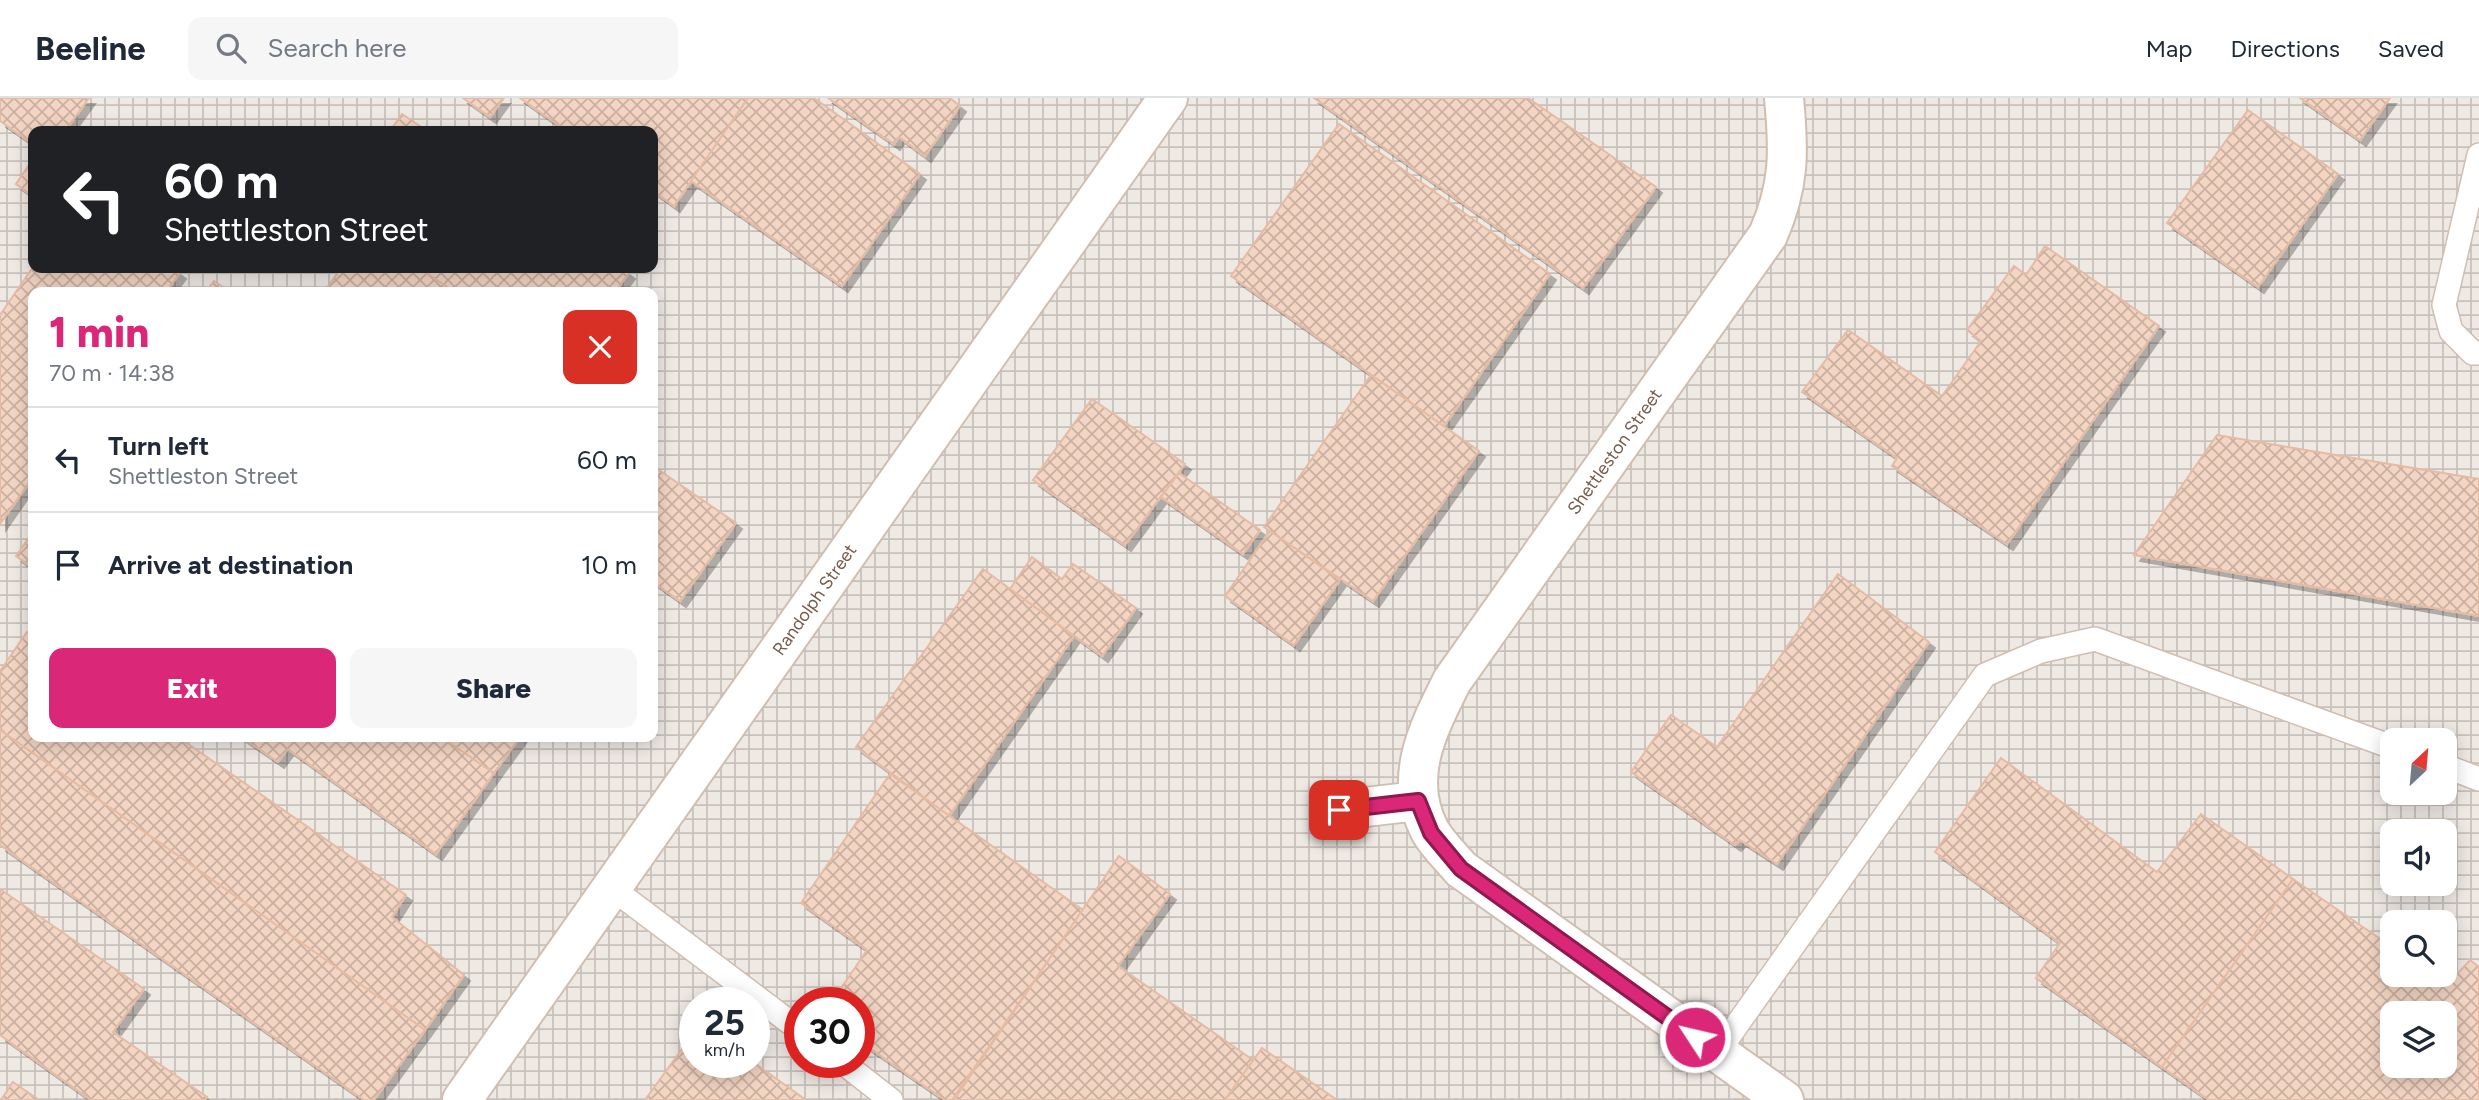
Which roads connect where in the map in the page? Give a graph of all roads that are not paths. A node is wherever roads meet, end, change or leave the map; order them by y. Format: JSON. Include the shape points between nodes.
{"nodes":[{"id":1,"x":1168,"y":98,"type":"edge"},
{"id":2,"x":1784,"y":98,"type":"edge"},
{"id":3,"x":2479,"y":155,"type":"edge"},
{"id":4,"x":2479,"y":353,"type":"edge"},
{"id":5,"x":2380,"y":743,"type":"edge"},
{"id":6,"x":2457,"y":771,"type":"edge"},
{"id":7,"x":2479,"y":779,"type":"edge"},
{"id":8,"x":1418,"y":801,"type":"junction"},
{"id":9,"x":1339,"y":810,"type":"dead end"},
{"id":10,"x":613,"y":889,"type":"junction"},
{"id":11,"x":784,"y":1019,"type":"edge"},
{"id":12,"x":1717,"y":1053,"type":"junction"},
{"id":13,"x":863,"y":1078,"type":"edge"},
{"id":14,"x":462,"y":1100,"type":"edge"},
{"id":15,"x":891,"y":1100,"type":"edge"},
{"id":16,"x":1784,"y":1100,"type":"edge"}],
"edges":[{"from":1,"to":10,"type":"street","name":"Randolph Street"},
{"from":2,"to":8,"type":"street","name":"Shettleston Street","via":[[1788,140],[1785,190],[1768,235],[1452,681],[1428,729],[1416,774]]},
{"from":3,"to":4,"type":"lane","via":[[2444,304],[2451,331],[2473,353]]},
{"from":5,"to":12,"type":"lane","via":[[2095,639],[2041,651],[1984,675]]},
{"from":6,"to":7,"type":"lane"},
{"from":8,"to":9,"type":"street"},
{"from":8,"to":12,"type":"street","name":"Shettleston Street","via":[[1431,833],[1461,869]]},
{"from":10,"to":11,"type":"lane"},
{"from":10,"to":14,"type":"street","name":"Randolph Street"},
{"from":12,"to":16,"type":"street","name":"Shettleston Street"},
{"from":13,"to":15,"type":"lane"}]}
